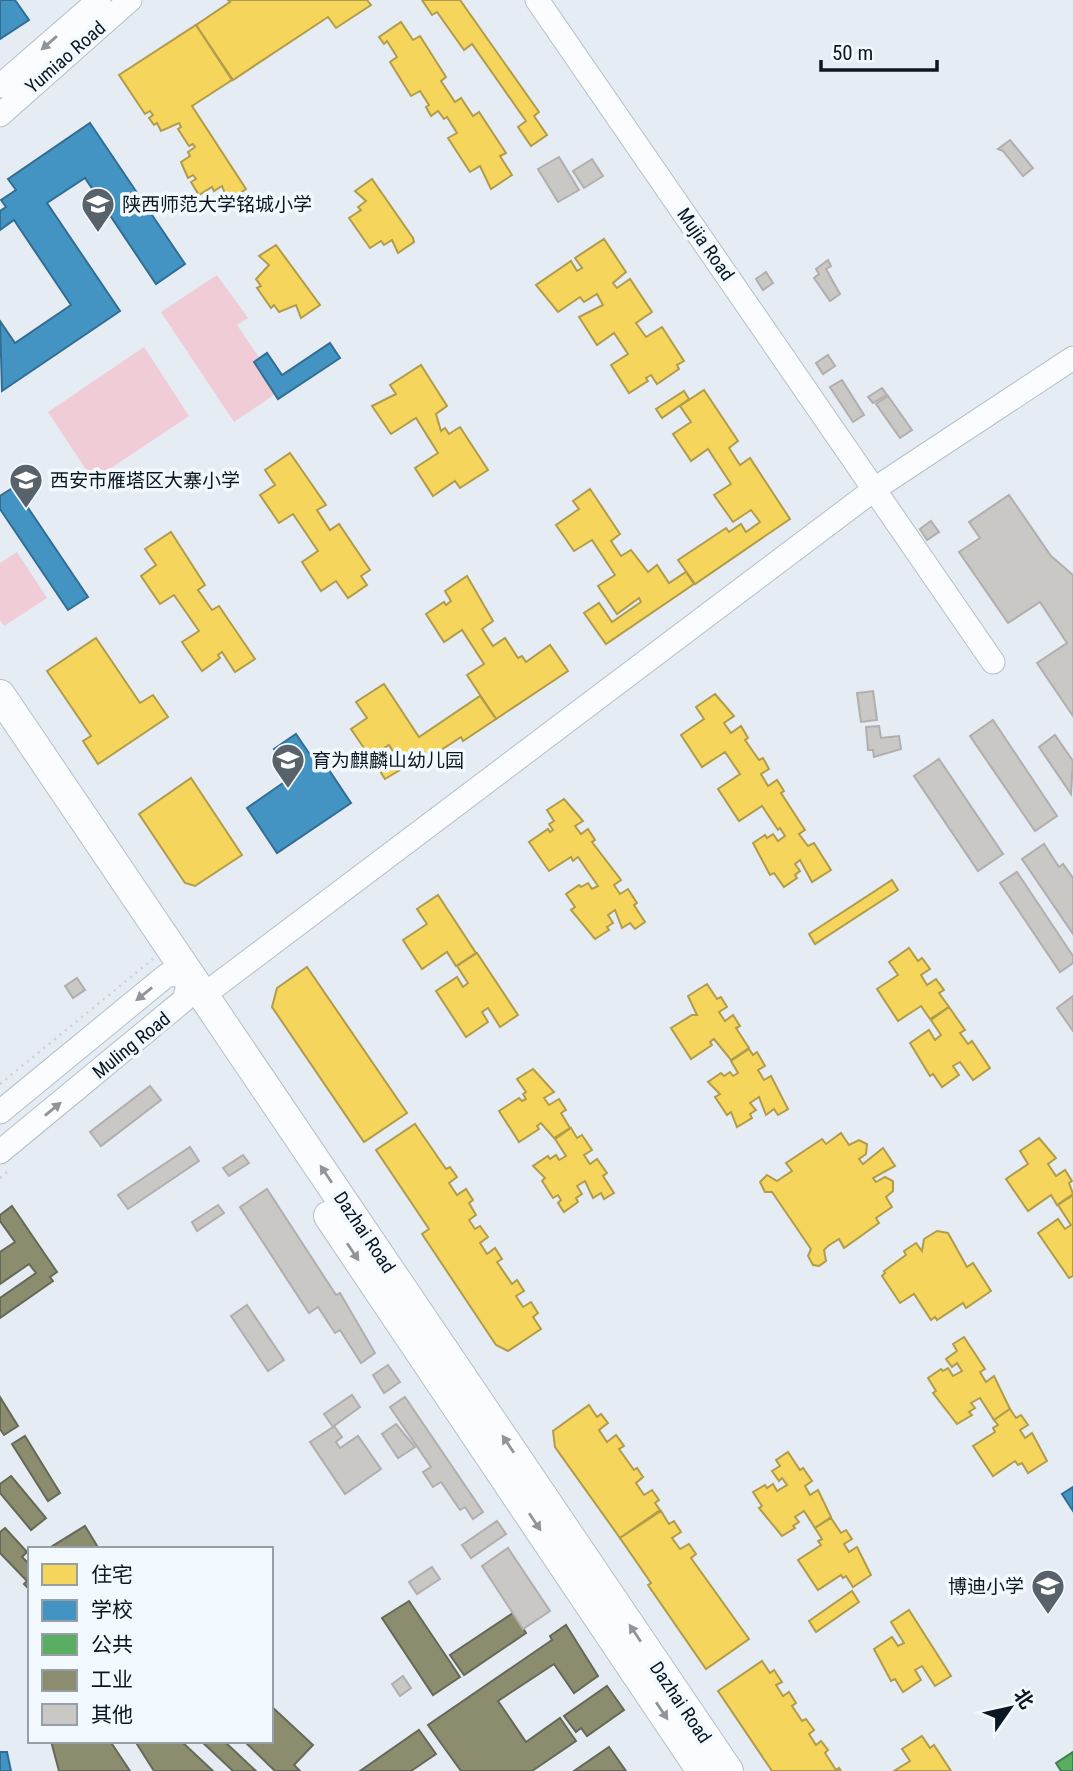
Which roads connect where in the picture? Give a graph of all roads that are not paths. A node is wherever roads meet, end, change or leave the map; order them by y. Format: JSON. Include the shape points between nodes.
{"nodes":[{"id":1,"x":99,"y":0,"type":"edge"},
{"id":2,"x":130,"y":0,"type":"edge"},
{"id":3,"x":537,"y":0,"type":"edge"},
{"id":4,"x":0,"y":86,"type":"edge"},
{"id":5,"x":0,"y":115,"type":"edge"},
{"id":6,"x":1073,"y":358,"type":"edge"},
{"id":7,"x":876,"y":488,"type":"junction"},
{"id":8,"x":993,"y":662,"type":"dead end"},
{"id":9,"x":0,"y":695,"type":"edge"},
{"id":10,"x":0,"y":728,"type":"edge"},
{"id":11,"x":180,"y":980,"type":"junction"},
{"id":12,"x":0,"y":1112,"type":"edge"},
{"id":13,"x":0,"y":1152,"type":"edge"},
{"id":14,"x":702,"y":1771,"type":"edge"},
{"id":15,"x":728,"y":1771,"type":"edge"}],
"edges":[{"from":1,"to":4,"type":"street","name":"Yumiao Road","one_way":true},
{"from":2,"to":5,"type":"street","name":"Yumiao Road"},
{"from":3,"to":7,"type":"street","name":"Mujia Road"},
{"from":6,"to":7,"type":"street"},
{"from":7,"to":8,"type":"street","name":"Mujia Road"},
{"from":7,"to":11,"type":"street"},
{"from":9,"to":11,"type":"main road","name":"Dazhai Road"},
{"from":10,"to":11,"type":"main road","name":"Dazhai Road"},
{"from":11,"to":12,"type":"street","name":"Muling Road","one_way":true},
{"from":13,"to":11,"type":"street","name":"Muling Road","one_way":true},
{"from":11,"to":14,"type":"main road","name":"Dazhai Road","one_way":true},
{"from":15,"to":11,"type":"main road","name":"Dazhai Road","one_way":true}]}
